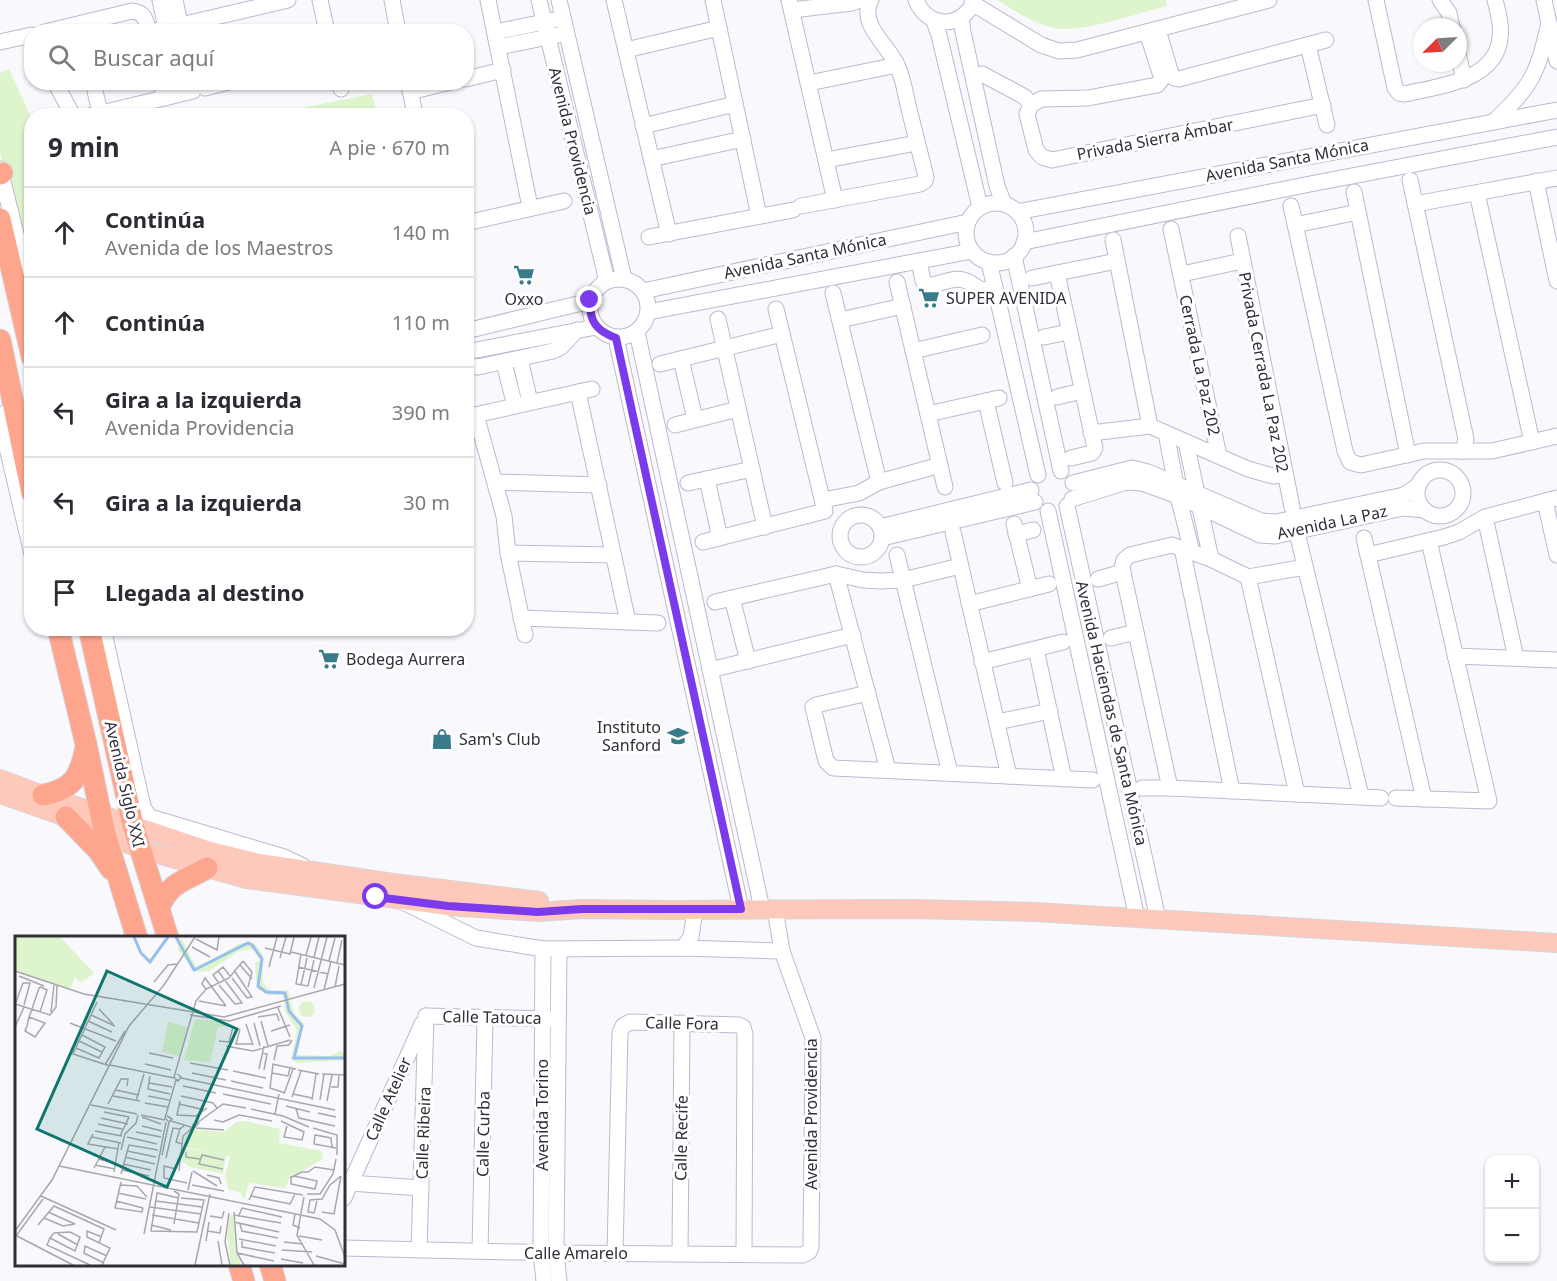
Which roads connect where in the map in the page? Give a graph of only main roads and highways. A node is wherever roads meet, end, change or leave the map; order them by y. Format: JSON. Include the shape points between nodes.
{"nodes":[{"id":1,"x":0,"y":219,"type":"edge"},
{"id":2,"x":24,"y":322,"type":"edge"},
{"id":3,"x":0,"y":340,"type":"edge"},
{"id":4,"x":12,"y":413,"type":"edge"},
{"id":5,"x":14,"y":439,"type":"edge"},
{"id":6,"x":24,"y":492,"type":"edge"},
{"id":7,"x":60,"y":636,"type":"edge"},
{"id":8,"x":91,"y":636,"type":"edge"},
{"id":9,"x":86,"y":744,"type":"junction"},
{"id":10,"x":0,"y":779,"type":"edge"},
{"id":11,"x":0,"y":794,"type":"edge"},
{"id":12,"x":43,"y":795,"type":"junction"},
{"id":13,"x":66,"y":817,"type":"junction"},
{"id":14,"x":103,"y":824,"type":"junction"},
{"id":15,"x":134,"y":825,"type":"junction"},
{"id":16,"x":140,"y":849,"type":"junction"},
{"id":17,"x":207,"y":868,"type":"junction"},
{"id":18,"x":122,"y":889,"type":"junction"},
{"id":19,"x":395,"y":891,"type":"junction"},
{"id":20,"x":159,"y":907,"type":"junction"},
{"id":21,"x":136,"y":936,"type":"edge"},
{"id":22,"x":167,"y":936,"type":"edge"},
{"id":23,"x":1557,"y":943,"type":"edge"},
{"id":24,"x":240,"y":1266,"type":"edge"},
{"id":25,"x":271,"y":1266,"type":"edge"},
{"id":26,"x":244,"y":1281,"type":"edge"},
{"id":27,"x":275,"y":1281,"type":"edge"}],
"edges":[{"from":1,"to":2,"type":"highway"},
{"from":3,"to":4,"type":"highway"},
{"from":4,"to":5,"type":"highway"},
{"from":5,"to":6,"type":"highway"},
{"from":7,"to":9,"type":"highway","name":"Avenida Siglo XXI"},
{"from":8,"to":15,"type":"highway","name":"Avenida Siglo XXI","via":[[130,779]]},
{"from":9,"to":12,"type":"highway","via":[[76,778],[64,789]]},
{"from":9,"to":14,"type":"highway","name":"Avenida Siglo XXI"},
{"from":10,"to":12,"type":"main road"},
{"from":11,"to":13,"type":"main road"},
{"from":12,"to":14,"type":"main road"},
{"from":13,"to":14,"type":"main road"},
{"from":13,"to":18,"type":"highway","via":[[99,851]]},
{"from":14,"to":15,"type":"main road"},
{"from":14,"to":16,"type":"main road"},
{"from":14,"to":18,"type":"highway","name":"Avenida Siglo XXI"},
{"from":15,"to":16,"type":"highway","name":"Avenida Siglo XXI"},
{"from":15,"to":19,"type":"main road","via":[[210,851]]},
{"from":16,"to":17,"type":"main road"},
{"from":16,"to":20,"type":"highway","name":"Avenida Siglo XXI"},
{"from":17,"to":19,"type":"main road","via":[[247,879]]},
{"from":17,"to":20,"type":"highway","via":[[173,885]]},
{"from":18,"to":21,"type":"highway","name":"Avenida Siglo XXI"},
{"from":19,"to":23,"type":"main road","via":[[538,901],[582,909],[1034,912]]},
{"from":20,"to":22,"type":"highway","name":"Avenida Siglo XXI"},
{"from":24,"to":26,"type":"highway"},
{"from":25,"to":27,"type":"highway"}]}
